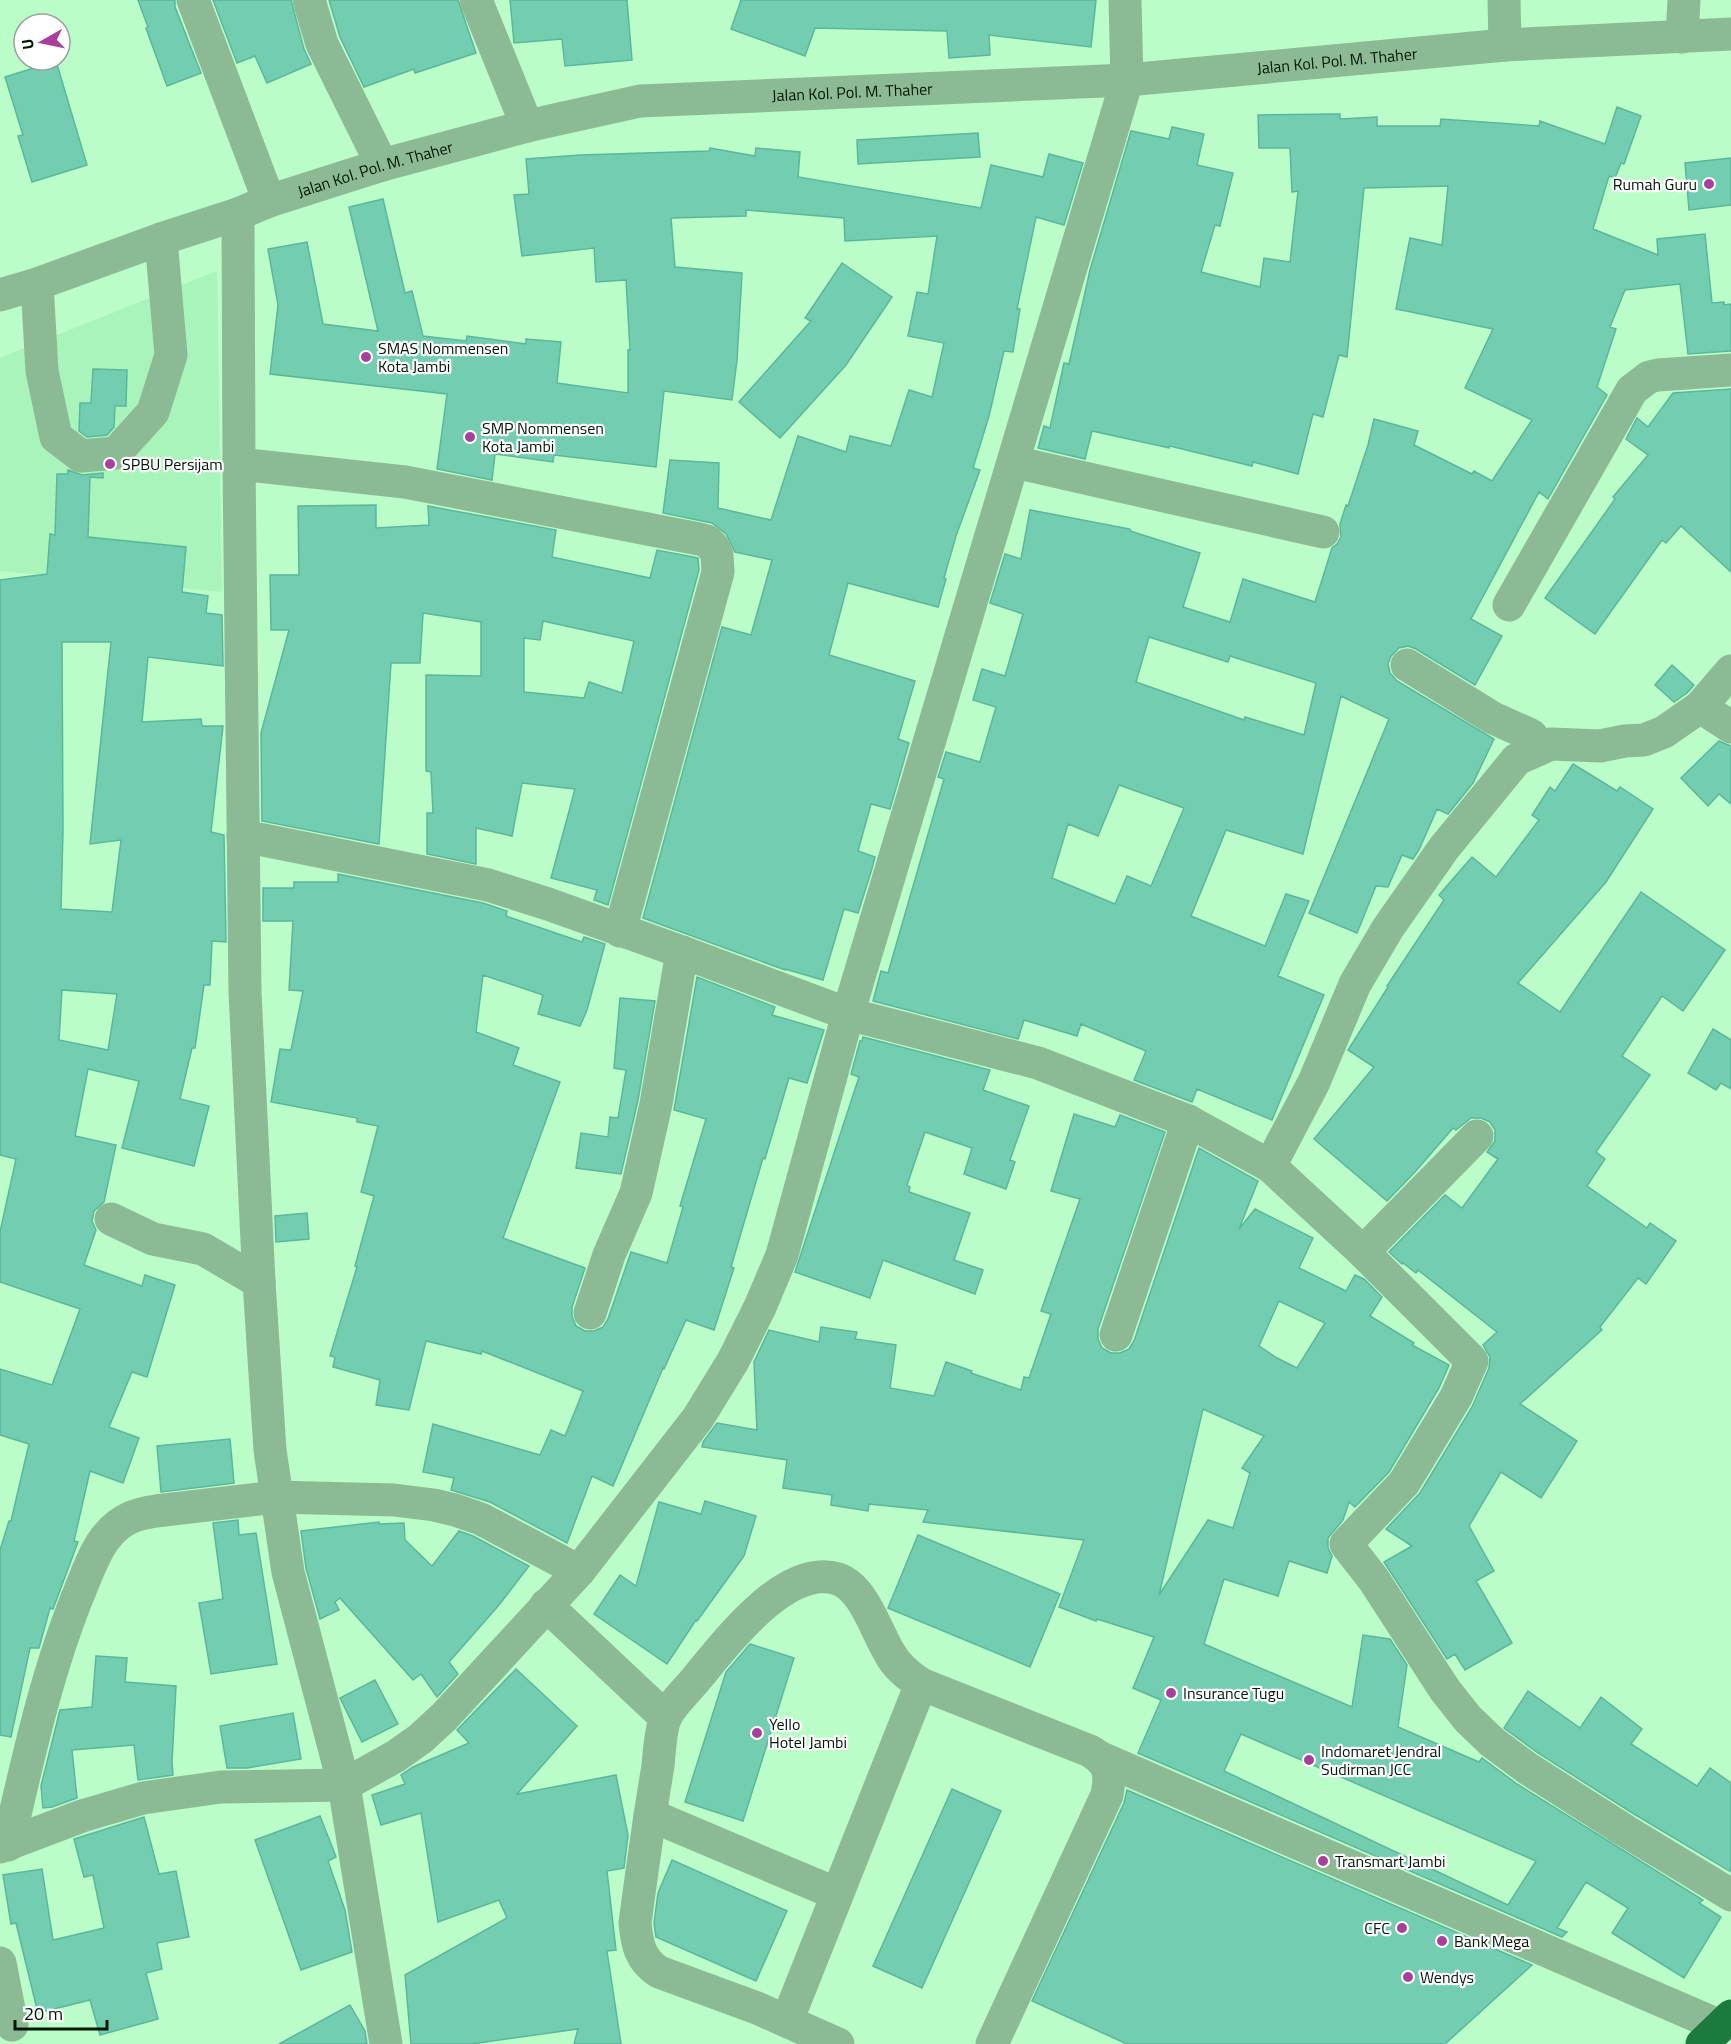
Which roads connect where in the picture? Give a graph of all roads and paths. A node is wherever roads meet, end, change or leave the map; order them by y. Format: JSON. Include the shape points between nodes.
{"nodes":[{"id":1,"x":193,"y":0,"type":"edge"},
{"id":2,"x":309,"y":0,"type":"edge"},
{"id":3,"x":476,"y":0,"type":"edge"},
{"id":4,"x":1125,"y":0,"type":"edge"},
{"id":5,"x":1504,"y":0,"type":"edge"},
{"id":6,"x":1683,"y":0,"type":"edge"},
{"id":7,"x":1731,"y":34,"type":"edge"},
{"id":8,"x":1682,"y":37,"type":"junction"},
{"id":9,"x":1505,"y":45,"type":"junction"},
{"id":10,"x":1127,"y":80,"type":"junction"},
{"id":11,"x":527,"y":126,"type":"junction"},
{"id":12,"x":382,"y":165,"type":"junction"},
{"id":13,"x":269,"y":201,"type":"junction"},
{"id":14,"x":238,"y":214,"type":"junction"},
{"id":15,"x":161,"y":239,"type":"junction"},
{"id":16,"x":37,"y":284,"type":"junction"},
{"id":17,"x":0,"y":295,"type":"edge"},
{"id":18,"x":1731,"y":370,"type":"edge"},
{"id":19,"x":1014,"y":462,"type":"junction"},
{"id":20,"x":239,"y":464,"type":"junction"},
{"id":21,"x":1323,"y":532,"type":"dead end"},
{"id":22,"x":1509,"y":605,"type":"dead end"},
{"id":23,"x":1407,"y":665,"type":"dead end"},
{"id":24,"x":1731,"y":671,"type":"edge"},
{"id":25,"x":1700,"y":707,"type":"junction"},
{"id":26,"x":1731,"y":727,"type":"edge"},
{"id":27,"x":1538,"y":750,"type":"junction"},
{"id":28,"x":243,"y":836,"type":"junction"},
{"id":29,"x":620,"y":931,"type":"junction"},
{"id":30,"x":682,"y":952,"type":"junction"},
{"id":31,"x":848,"y":1014,"type":"junction"},
{"id":32,"x":1188,"y":1121,"type":"junction"},
{"id":33,"x":1478,"y":1136,"type":"dead end"},
{"id":34,"x":1270,"y":1166,"type":"junction"},
{"id":35,"x":111,"y":1219,"type":"dead end"},
{"id":36,"x":1363,"y":1252,"type":"junction"},
{"id":37,"x":259,"y":1282,"type":"junction"},
{"id":38,"x":590,"y":1313,"type":"dead end"},
{"id":39,"x":1116,"y":1335,"type":"dead end"},
{"id":40,"x":276,"y":1497,"type":"junction"},
{"id":41,"x":579,"y":1571,"type":"junction"},
{"id":42,"x":546,"y":1605,"type":"junction"},
{"id":43,"x":921,"y":1684,"type":"junction"},
{"id":44,"x":665,"y":1717,"type":"junction"},
{"id":45,"x":1101,"y":1758,"type":"junction"},
{"id":46,"x":344,"y":1785,"type":"junction"},
{"id":47,"x":650,"y":1815,"type":"junction"},
{"id":48,"x":4,"y":1846,"type":"edge"},
{"id":49,"x":837,"y":1894,"type":"junction"},
{"id":50,"x":1731,"y":1895,"type":"edge"},
{"id":51,"x":0,"y":1963,"type":"edge"},
{"id":52,"x":787,"y":2021,"type":"junction"},
{"id":53,"x":12,"y":2025,"type":"dead end"},
{"id":54,"x":1718,"y":2029,"type":"edge"},
{"id":55,"x":386,"y":2044,"type":"edge"},
{"id":56,"x":838,"y":2044,"type":"edge"},
{"id":57,"x":992,"y":2044,"type":"edge"}],
"edges":[{"from":1,"to":13,"type":"street"},
{"from":2,"to":12,"type":"street","via":[[322,44]]},
{"from":3,"to":11,"type":"street"},
{"from":4,"to":10,"type":"street"},
{"from":5,"to":9,"type":"street"},
{"from":6,"to":8,"type":"street"},
{"from":7,"to":8,"type":"street","name":"Jalan Kol. Pol. M. Thaher"},
{"from":8,"to":9,"type":"street","name":"Jalan Kol. Pol. M. Thaher"},
{"from":9,"to":10,"type":"street","name":"Jalan Kol. Pol. M. Thaher"},
{"from":10,"to":11,"type":"street","name":"Jalan Kol. Pol. M. Thaher","via":[[640,101]]},
{"from":10,"to":19,"type":"street"},
{"from":11,"to":12,"type":"street","name":"Jalan Kol. Pol. M. Thaher"},
{"from":12,"to":13,"type":"street","name":"Jalan Kol. Pol. M. Thaher"},
{"from":13,"to":14,"type":"street","name":"Jalan Kol. Pol. M. Thaher"},
{"from":14,"to":15,"type":"street","name":"Jalan Kol. Pol. M. Thaher"},
{"from":14,"to":20,"type":"street"},
{"from":15,"to":16,"type":"street","name":"Jalan Kol. Pol. M. Thaher"},
{"from":15,"to":16,"type":"street","via":[[171,355],[153,412],[116,453],[81,456],[56,437],[42,370]]},
{"from":16,"to":17,"type":"street","name":"Jalan Kol. Pol. M. Thaher"},
{"from":18,"to":22,"type":"street","via":[[1658,375],[1632,390]]},
{"from":19,"to":21,"type":"street"},
{"from":19,"to":31,"type":"street"},
{"from":20,"to":28,"type":"street"},
{"from":20,"to":29,"type":"street","via":[[405,482],[699,539],[713,547],[718,572],[713,593]]},
{"from":23,"to":27,"type":"street","via":[[1493,718],[1531,735]]},
{"from":24,"to":25,"type":"street"},
{"from":25,"to":26,"type":"street"},
{"from":25,"to":27,"type":"street","via":[[1664,732],[1644,740],[1600,746],[1551,744]]},
{"from":27,"to":34,"type":"street","via":[[1517,759],[1444,848],[1388,928],[1355,984],[1314,1082]]},
{"from":28,"to":29,"type":"street","via":[[488,885]]},
{"from":28,"to":37,"type":"street","via":[[245,992]]},
{"from":29,"to":30,"type":"street"},
{"from":30,"to":31,"type":"street"},
{"from":30,"to":38,"type":"street","via":[[636,1193],[609,1255]]},
{"from":31,"to":32,"type":"street","via":[[1038,1063]]},
{"from":31,"to":41,"type":"street","via":[[782,1255],[760,1307],[698,1418]]},
{"from":32,"to":34,"type":"street"},
{"from":32,"to":39,"type":"street"},
{"from":33,"to":36,"type":"street"},
{"from":34,"to":36,"type":"street"},
{"from":35,"to":37,"type":"street","via":[[153,1239],[203,1249]]},
{"from":36,"to":50,"type":"street","via":[[1472,1361],[1456,1397],[1404,1483],[1346,1544],[1374,1580],[1444,1690],[1492,1742],[1604,1818]]},
{"from":37,"to":40,"type":"street"},
{"from":40,"to":41,"type":"street","via":[[394,1500],[455,1510]]},
{"from":40,"to":46,"type":"street","via":[[288,1572]]},
{"from":40,"to":48,"type":"street","via":[[136,1514],[107,1535],[64,1629]]},
{"from":41,"to":42,"type":"street"},
{"from":42,"to":44,"type":"street"},
{"from":42,"to":46,"type":"street","via":[[420,1739]]},
{"from":43,"to":44,"type":"street","via":[[893,1659],[862,1599],[852,1589],[841,1580],[814,1577],[792,1585],[744,1622]]},
{"from":43,"to":45,"type":"street"},
{"from":43,"to":49,"type":"street"},
{"from":44,"to":47,"type":"street"},
{"from":45,"to":54,"type":"street"},
{"from":45,"to":57,"type":"street","via":[[1108,1772],[1107,1795]]},
{"from":46,"to":48,"type":"street","via":[[221,1787],[143,1798]]},
{"from":46,"to":55,"type":"street"},
{"from":47,"to":49,"type":"street"},
{"from":47,"to":52,"type":"street","via":[[634,1923],[637,1943],[648,1965]]},
{"from":49,"to":52,"type":"street"},
{"from":51,"to":53,"type":"street"},
{"from":52,"to":56,"type":"street"}]}
